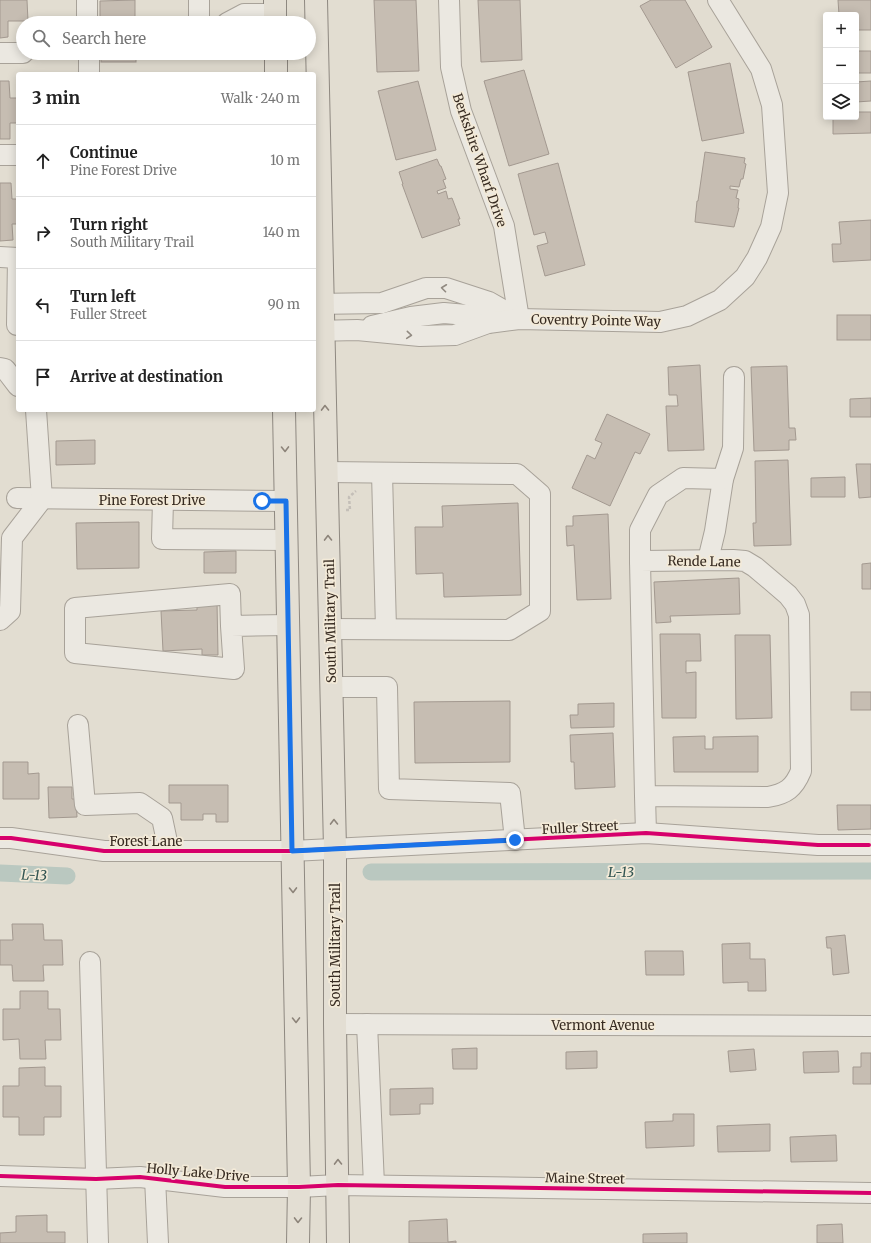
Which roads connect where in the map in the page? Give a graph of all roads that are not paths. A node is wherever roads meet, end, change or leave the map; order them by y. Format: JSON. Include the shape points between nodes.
{"nodes":[{"id":1,"x":87,"y":0,"type":"edge"},
{"id":2,"x":199,"y":0,"type":"edge"},
{"id":3,"x":316,"y":0,"type":"edge"},
{"id":4,"x":450,"y":0,"type":"edge"},
{"id":5,"x":718,"y":0,"type":"edge"},
{"id":6,"x":275,"y":12,"type":"edge"},
{"id":7,"x":87,"y":16,"type":"edge"},
{"id":8,"x":199,"y":16,"type":"edge"},
{"id":9,"x":240,"y":16,"type":"edge"},
{"id":10,"x":0,"y":53,"type":"edge"},
{"id":11,"x":16,"y":53,"type":"edge"},
{"id":12,"x":88,"y":60,"type":"edge"},
{"id":13,"x":276,"y":60,"type":"edge"},
{"id":14,"x":89,"y":72,"type":"edge"},
{"id":15,"x":276,"y":72,"type":"edge"},
{"id":16,"x":16,"y":154,"type":"edge"},
{"id":17,"x":0,"y":155,"type":"edge"},
{"id":18,"x":0,"y":258,"type":"edge"},
{"id":19,"x":16,"y":258,"type":"edge"},
{"id":20,"x":470,"y":296,"type":"junction"},
{"id":21,"x":318,"y":304,"type":"edge"},
{"id":22,"x":462,"y":315,"type":"junction"},
{"id":23,"x":519,"y":319,"type":"junction"},
{"id":24,"x":488,"y":323,"type":"junction"},
{"id":25,"x":357,"y":330,"type":"junction"},
{"id":26,"x":319,"y":331,"type":"edge"},
{"id":27,"x":0,"y":368,"type":"edge"},
{"id":28,"x":734,"y":376,"type":"dead end"},
{"id":29,"x":16,"y":383,"type":"edge"},
{"id":30,"x":36,"y":412,"type":"edge"},
{"id":31,"x":284,"y":412,"type":"edge"},
{"id":32,"x":326,"y":472,"type":"junction"},
{"id":33,"x":382,"y":473,"type":"junction"},
{"id":34,"x":723,"y":479,"type":"junction"},
{"id":35,"x":17,"y":498,"type":"dead end"},
{"id":36,"x":42,"y":499,"type":"junction"},
{"id":37,"x":163,"y":500,"type":"junction"},
{"id":38,"x":286,"y":501,"type":"junction"},
{"id":39,"x":286,"y":540,"type":"junction"},
{"id":40,"x":708,"y":560,"type":"junction"},
{"id":41,"x":640,"y":561,"type":"junction"},
{"id":42,"x":0,"y":620,"type":"edge"},
{"id":43,"x":288,"y":625,"type":"junction"},
{"id":44,"x":231,"y":626,"type":"junction"},
{"id":45,"x":330,"y":629,"type":"junction"},
{"id":46,"x":386,"y":629,"type":"junction"},
{"id":47,"x":331,"y":687,"type":"junction"},
{"id":48,"x":78,"y":725,"type":"dead end"},
{"id":49,"x":645,"y":796,"type":"junction"},
{"id":50,"x":646,"y":833,"type":"junction"},
{"id":51,"x":0,"y":838,"type":"edge"},
{"id":52,"x":515,"y":840,"type":"junction"},
{"id":53,"x":869,"y":845,"type":"dead end"},
{"id":54,"x":335,"y":849,"type":"junction"},
{"id":55,"x":169,"y":851,"type":"junction"},
{"id":56,"x":292,"y":851,"type":"junction"},
{"id":57,"x":90,"y":962,"type":"dead end"},
{"id":58,"x":335,"y":1024,"type":"junction"},
{"id":59,"x":367,"y":1024,"type":"junction"},
{"id":60,"x":871,"y":1026,"type":"edge"},
{"id":61,"x":0,"y":1176,"type":"edge"},
{"id":62,"x":155,"y":1178,"type":"junction"},
{"id":63,"x":96,"y":1179,"type":"junction"},
{"id":64,"x":338,"y":1184,"type":"junction"},
{"id":65,"x":374,"y":1185,"type":"junction"},
{"id":66,"x":299,"y":1187,"type":"junction"},
{"id":67,"x":871,"y":1193,"type":"edge"},
{"id":68,"x":98,"y":1243,"type":"edge"},
{"id":69,"x":158,"y":1243,"type":"edge"},
{"id":70,"x":298,"y":1243,"type":"edge"},
{"id":71,"x":338,"y":1243,"type":"edge"}],
"edges":[{"from":1,"to":7,"type":"street"},
{"from":2,"to":8,"type":"street"},
{"from":3,"to":21,"type":"main road","name":"South Military Trail"},
{"from":4,"to":23,"type":"street","name":"Berkshire Wharf Drive","via":[[451,67],[461,111],[504,226]]},
{"from":5,"to":23,"type":"street","name":"Coventry Pointe Way","via":[[761,69],[772,105],[778,192],[771,227],[757,258],[745,277],[720,300],[688,316],[660,322]]},
{"from":6,"to":9,"type":"street"},
{"from":10,"to":11,"type":"street"},
{"from":12,"to":14,"type":"street"},
{"from":13,"to":15,"type":"main road"},
{"from":16,"to":17,"type":"street"},
{"from":18,"to":19,"type":"street"},
{"from":20,"to":21,"type":"street","name":"Coventry Pointe Way","one_way":true,"via":[[446,288],[426,288],[382,303]]},
{"from":20,"to":22,"type":"street"},
{"from":20,"to":23,"type":"street","name":"Coventry Pointe Way","via":[[489,302]]},
{"from":21,"to":26,"type":"main road","name":"South Military Trail"},
{"from":22,"to":24,"type":"street","name":"Coventry Pointe Way","via":[[478,316]]},
{"from":22,"to":25,"type":"street","name":"Coventry Pointe Way","via":[[412,317]]},
{"from":23,"to":24,"type":"street","name":"Coventry Pointe Way"},
{"from":25,"to":24,"type":"street","name":"Coventry Pointe Way","one_way":true,"via":[[420,336],[455,335]]},
{"from":25,"to":26,"type":"street","name":"Coventry Pointe Way"},
{"from":32,"to":26,"type":"main road","name":"South Military Trail","one_way":true},
{"from":27,"to":29,"type":"street","via":[[5,369]]},
{"from":28,"to":34,"type":"street","via":[[733,448]]},
{"from":30,"to":36,"type":"street"},
{"from":31,"to":38,"type":"main road","one_way":true},
{"from":32,"to":33,"type":"street"},
{"from":45,"to":32,"type":"main road","name":"South Military Trail","one_way":true},
{"from":33,"to":46,"type":"street"},
{"from":33,"to":46,"type":"street","via":[[517,474],[540,494],[540,611],[509,630]]},
{"from":34,"to":40,"type":"street"},
{"from":34,"to":41,"type":"street","via":[[683,478],[658,496],[640,530]]},
{"from":35,"to":36,"type":"street","name":"Pine Forest Drive"},
{"from":36,"to":37,"type":"street","name":"Pine Forest Drive"},
{"from":36,"to":42,"type":"street","via":[[12,538],[10,611]]},
{"from":37,"to":38,"type":"street","name":"Pine Forest Drive"},
{"from":37,"to":39,"type":"street","via":[[162,539]]},
{"from":38,"to":39,"type":"main road"},
{"from":39,"to":43,"type":"main road"},
{"from":40,"to":41,"type":"street","name":"Rende Lane"},
{"from":40,"to":49,"type":"street","name":"Rende Lane","via":[[745,561],[788,595],[795,604],[800,627],[801,771],[789,790],[768,797]]},
{"from":41,"to":49,"type":"street"},
{"from":43,"to":44,"type":"street"},
{"from":43,"to":56,"type":"main road"},
{"from":44,"to":44,"type":"street","via":[[230,594],[75,608],[75,653],[234,669]]},
{"from":45,"to":46,"type":"street"},
{"from":45,"to":47,"type":"main road","name":"South Military Trail"},
{"from":47,"to":52,"type":"street","via":[[387,687],[389,789],[510,793]]},
{"from":54,"to":47,"type":"main road","name":"South Military Trail","one_way":true},
{"from":48,"to":55,"type":"street","via":[[85,805],[140,803],[162,818]]},
{"from":49,"to":50,"type":"street"},
{"from":50,"to":52,"type":"street","name":"Fuller Street"},
{"from":50,"to":53,"type":"street","name":"Fuller Street","via":[[818,845]]},
{"from":51,"to":55,"type":"street","name":"Forest Lane","via":[[104,851]]},
{"from":52,"to":54,"type":"street","name":"Fuller Street"},
{"from":54,"to":56,"type":"street","name":"Fuller Street"},
{"from":54,"to":58,"type":"main road","name":"South Military Trail"},
{"from":55,"to":56,"type":"street","name":"Forest Lane"},
{"from":56,"to":66,"type":"main road","one_way":true},
{"from":57,"to":63,"type":"street"},
{"from":58,"to":59,"type":"street","name":"Vermont Avenue"},
{"from":64,"to":58,"type":"main road","name":"South Military Trail","one_way":true},
{"from":59,"to":60,"type":"street","name":"Vermont Avenue"},
{"from":59,"to":65,"type":"street"},
{"from":61,"to":63,"type":"street","name":"Holly Lake Drive"},
{"from":62,"to":63,"type":"street","name":"Holly Lake Drive"},
{"from":62,"to":66,"type":"street","name":"Holly Lake Drive","via":[[225,1187]]},
{"from":62,"to":69,"type":"street"},
{"from":63,"to":68,"type":"street"},
{"from":64,"to":65,"type":"street","name":"Maine Street"},
{"from":64,"to":66,"type":"street","name":"Maine Street"},
{"from":64,"to":71,"type":"main road","name":"South Military Trail"},
{"from":65,"to":67,"type":"street","name":"Maine Street"},
{"from":66,"to":70,"type":"main road","one_way":true}]}
